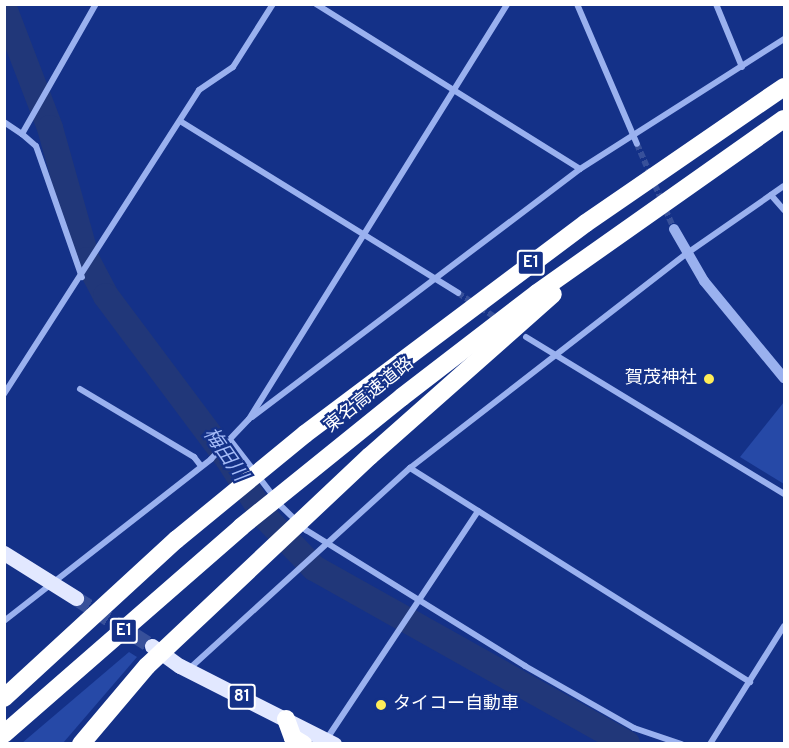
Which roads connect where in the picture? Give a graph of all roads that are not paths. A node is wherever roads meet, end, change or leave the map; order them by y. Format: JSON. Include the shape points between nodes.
{"nodes":[{"id":1,"x":96,"y":4,"type":"edge"},
{"id":2,"x":273,"y":4,"type":"edge"},
{"id":3,"x":316,"y":4,"type":"edge"},
{"id":4,"x":507,"y":4,"type":"edge"},
{"id":5,"x":577,"y":4,"type":"edge"},
{"id":6,"x":716,"y":4,"type":"edge"},
{"id":7,"x":784,"y":39,"type":"edge"},
{"id":8,"x":742,"y":67,"type":"junction"},
{"id":9,"x":784,"y":87,"type":"edge"},
{"id":10,"x":453,"y":91,"type":"junction"},
{"id":11,"x":784,"y":119,"type":"edge"},
{"id":12,"x":180,"y":120,"type":"junction"},
{"id":13,"x":4,"y":122,"type":"edge"},
{"id":14,"x":22,"y":134,"type":"junction"},
{"id":15,"x":632,"y":137,"type":"junction"},
{"id":16,"x":637,"y":144,"type":"tunnel mouth"},
{"id":17,"x":580,"y":169,"type":"junction"},
{"id":18,"x":784,"y":186,"type":"edge"},
{"id":19,"x":771,"y":195,"type":"junction"},
{"id":20,"x":784,"y":210,"type":"edge"},
{"id":21,"x":674,"y":229,"type":"tunnel mouth"},
{"id":22,"x":622,"y":232,"type":"junction"},
{"id":23,"x":366,"y":233,"type":"junction"},
{"id":24,"x":686,"y":254,"type":"junction"},
{"id":25,"x":82,"y":277,"type":"junction"},
{"id":26,"x":436,"y":279,"type":"junction"},
{"id":27,"x":458,"y":293,"type":"tunnel mouth"},
{"id":28,"x":526,"y":337,"type":"dead end"},
{"id":29,"x":554,"y":355,"type":"junction"},
{"id":30,"x":784,"y":378,"type":"edge"},
{"id":31,"x":80,"y":389,"type":"dead end"},
{"id":32,"x":4,"y":394,"type":"edge"},
{"id":33,"x":249,"y":419,"type":"junction"},
{"id":34,"x":231,"y":441,"type":"junction"},
{"id":35,"x":201,"y":466,"type":"junction"},
{"id":36,"x":410,"y":468,"type":"junction"},
{"id":37,"x":784,"y":494,"type":"edge"},
{"id":38,"x":477,"y":511,"type":"junction"},
{"id":39,"x":324,"y":544,"type":"junction"},
{"id":40,"x":4,"y":553,"type":"edge"},
{"id":41,"x":51,"y":584,"type":"junction"},
{"id":42,"x":76,"y":598,"type":"tunnel mouth"},
{"id":43,"x":419,"y":600,"type":"junction"},
{"id":44,"x":4,"y":621,"type":"edge"},
{"id":45,"x":784,"y":626,"type":"edge"},
{"id":46,"x":152,"y":646,"type":"tunnel mouth"},
{"id":47,"x":189,"y":670,"type":"junction"},
{"id":48,"x":750,"y":682,"type":"junction"},
{"id":49,"x":4,"y":698,"type":"edge"},
{"id":50,"x":286,"y":719,"type":"junction"},
{"id":51,"x":4,"y":734,"type":"edge"},
{"id":52,"x":330,"y":742,"type":"edge"},
{"id":53,"x":81,"y":744,"type":"edge"},
{"id":54,"x":303,"y":744,"type":"edge"},
{"id":55,"x":681,"y":744,"type":"edge"},
{"id":56,"x":710,"y":744,"type":"edge"}],
"edges":[{"from":1,"to":14,"type":"street","via":[[54,84]]},
{"from":2,"to":12,"type":"street","via":[[233,67],[200,90]]},
{"from":3,"to":10,"type":"street"},
{"from":4,"to":10,"type":"street"},
{"from":5,"to":15,"type":"street"},
{"from":6,"to":8,"type":"street"},
{"from":7,"to":8,"type":"street"},
{"from":8,"to":15,"type":"street"},
{"from":9,"to":49,"type":"highway","name":"東名高速道路","number":"E1","via":[[586,223],[285,449],[222,500]]},
{"from":10,"to":17,"type":"street"},
{"from":10,"to":23,"type":"street"},
{"from":11,"to":22,"type":"highway","name":"東名高速道路","number":"E1"},
{"from":12,"to":23,"type":"street"},
{"from":12,"to":25,"type":"street"},
{"from":13,"to":14,"type":"street"},
{"from":14,"to":25,"type":"street","via":[[36,146]]},
{"from":15,"to":16,"type":"street"},
{"from":15,"to":17,"type":"street"},
{"from":17,"to":26,"type":"street"},
{"from":18,"to":19,"type":"street"},
{"from":19,"to":20,"type":"street"},
{"from":19,"to":24,"type":"street"},
{"from":21,"to":24,"type":"street"},
{"from":22,"to":51,"type":"highway","name":"東名高速道路","number":"E1","via":[[528,300],[241,527]]},
{"from":22,"to":53,"type":"highway","via":[[310,512],[147,666]]},
{"from":23,"to":26,"type":"street"},
{"from":23,"to":33,"type":"street"},
{"from":24,"to":29,"type":"street"},
{"from":24,"to":30,"type":"street"},
{"from":25,"to":32,"type":"street"},
{"from":26,"to":27,"type":"street"},
{"from":26,"to":33,"type":"street"},
{"from":28,"to":29,"type":"street"},
{"from":29,"to":36,"type":"street"},
{"from":29,"to":37,"type":"street"},
{"from":31,"to":35,"type":"street","via":[[194,457]]},
{"from":33,"to":34,"type":"street"},
{"from":34,"to":35,"type":"street"},
{"from":34,"to":39,"type":"street","via":[[292,518]]},
{"from":35,"to":41,"type":"street"},
{"from":36,"to":38,"type":"street"},
{"from":36,"to":39,"type":"street"},
{"from":38,"to":43,"type":"street"},
{"from":38,"to":48,"type":"street"},
{"from":39,"to":43,"type":"street"},
{"from":39,"to":47,"type":"street"},
{"from":40,"to":41,"type":"main road"},
{"from":41,"to":42,"type":"main road"},
{"from":41,"to":44,"type":"street"},
{"from":43,"to":52,"type":"street"},
{"from":43,"to":55,"type":"street","via":[[634,729]]},
{"from":45,"to":48,"type":"street"},
{"from":46,"to":47,"type":"main road","number":"81"},
{"from":47,"to":50,"type":"main road","number":"81"},
{"from":48,"to":56,"type":"street"},
{"from":50,"to":52,"type":"main road","number":"81"},
{"from":50,"to":54,"type":"highway","via":[[293,738]]}]}
